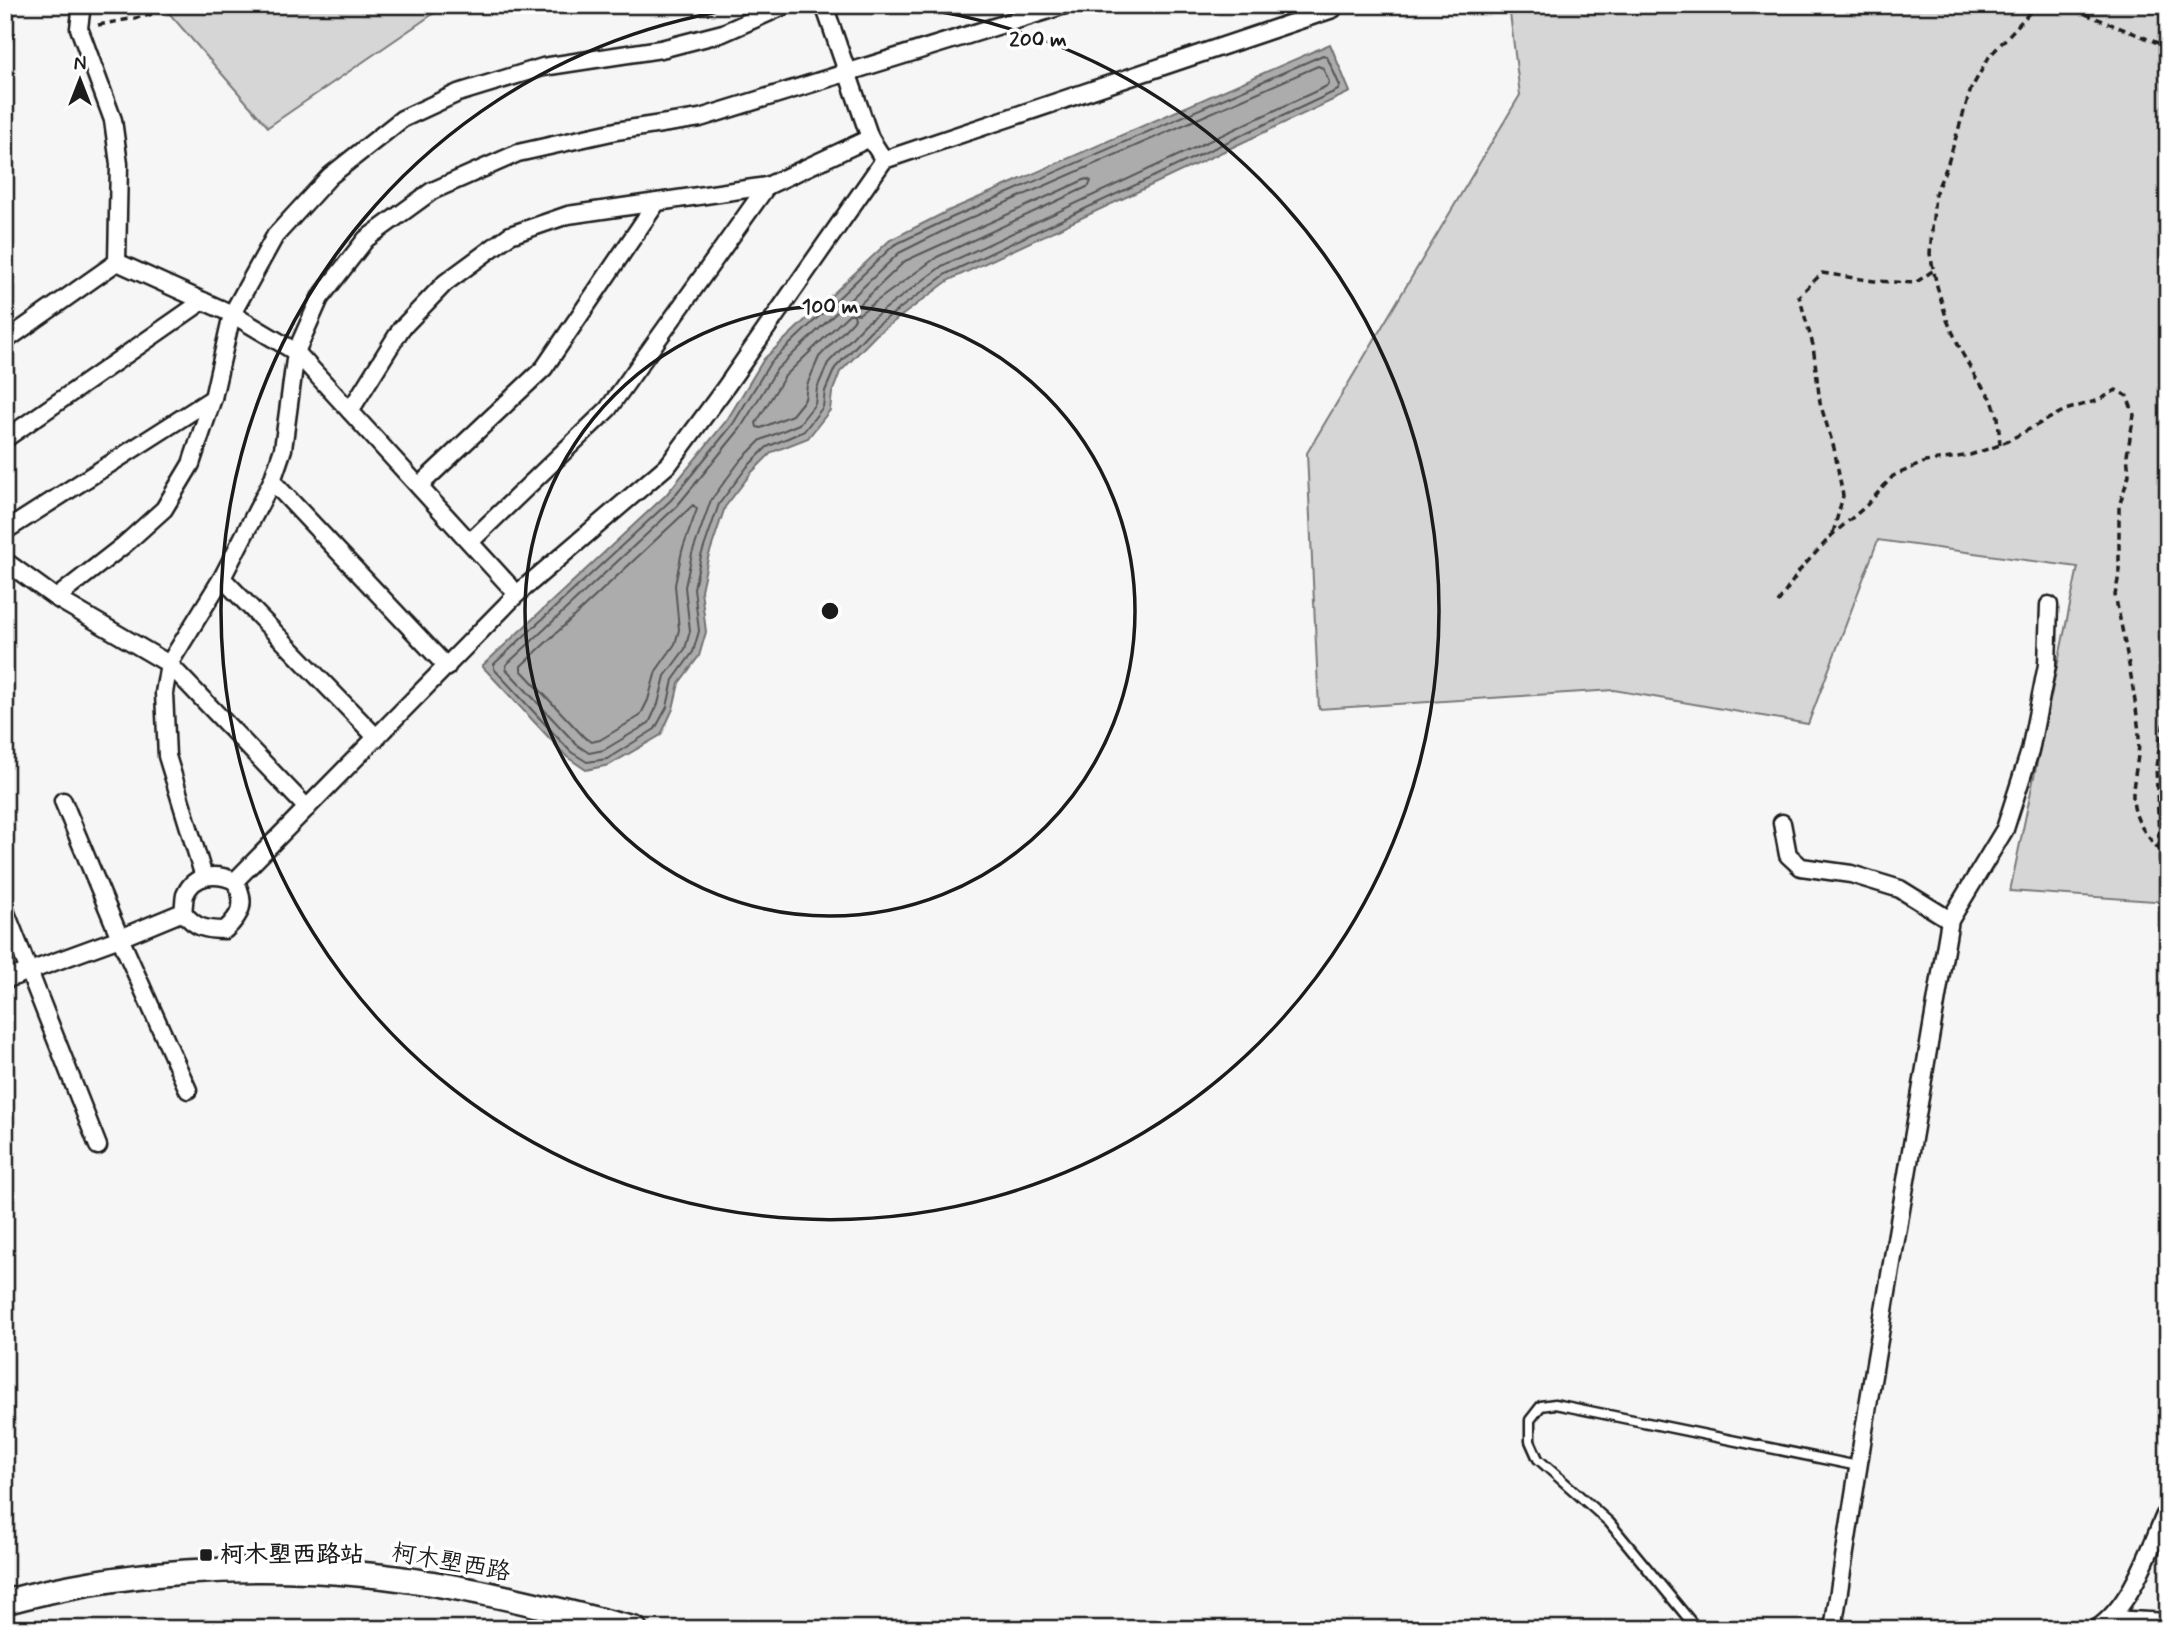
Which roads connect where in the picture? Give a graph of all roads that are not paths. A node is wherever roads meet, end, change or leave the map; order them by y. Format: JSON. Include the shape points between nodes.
{"nodes":[{"id":1,"x":82,"y":5,"type":"edge"},
{"id":2,"x":786,"y":5,"type":"edge"},
{"id":3,"x":1065,"y":5,"type":"edge"},
{"id":4,"x":1331,"y":5,"type":"edge"},
{"id":5,"x":829,"y":6,"type":"edge"},
{"id":6,"x":847,"y":71,"type":"junction"},
{"id":7,"x":870,"y":138,"type":"junction"},
{"id":8,"x":884,"y":160,"type":"junction"},
{"id":9,"x":767,"y":186,"type":"junction"},
{"id":10,"x":657,"y":202,"type":"junction"},
{"id":11,"x":117,"y":262,"type":"junction"},
{"id":12,"x":203,"y":301,"type":"junction"},
{"id":13,"x":232,"y":314,"type":"junction"},
{"id":14,"x":5,"y":341,"type":"edge"},
{"id":15,"x":296,"y":352,"type":"junction"},
{"id":16,"x":213,"y":398,"type":"junction"},
{"id":17,"x":350,"y":411,"type":"junction"},
{"id":18,"x":5,"y":439,"type":"edge"},
{"id":19,"x":272,"y":481,"type":"junction"},
{"id":20,"x":419,"y":486,"type":"junction"},
{"id":21,"x":5,"y":531,"type":"edge"},
{"id":22,"x":470,"y":542,"type":"junction"},
{"id":23,"x":5,"y":561,"type":"edge"},
{"id":24,"x":222,"y":578,"type":"junction"},
{"id":25,"x":517,"y":594,"type":"junction"},
{"id":26,"x":56,"y":598,"type":"junction"},
{"id":27,"x":2049,"y":605,"type":"dead end"},
{"id":28,"x":169,"y":664,"type":"junction"},
{"id":29,"x":447,"y":667,"type":"junction"},
{"id":30,"x":377,"y":738,"type":"junction"},
{"id":31,"x":63,"y":801,"type":"dead end"},
{"id":32,"x":307,"y":808,"type":"junction"},
{"id":33,"x":1782,"y":823,"type":"dead end"},
{"id":34,"x":204,"y":877,"type":"junction"},
{"id":35,"x":235,"y":881,"type":"junction"},
{"id":36,"x":5,"y":910,"type":"edge"},
{"id":37,"x":183,"y":912,"type":"junction"},
{"id":38,"x":1950,"y":920,"type":"junction"},
{"id":39,"x":120,"y":938,"type":"junction"},
{"id":40,"x":31,"y":971,"type":"junction"},
{"id":41,"x":5,"y":980,"type":"edge"},
{"id":42,"x":188,"y":1090,"type":"dead end"},
{"id":43,"x":97,"y":1146,"type":"dead end"},
{"id":44,"x":1858,"y":1466,"type":"junction"},
{"id":45,"x":2168,"y":1508,"type":"edge"},
{"id":46,"x":5,"y":1602,"type":"edge"},
{"id":47,"x":2111,"y":1619,"type":"junction"},
{"id":48,"x":2168,"y":1622,"type":"edge"},
{"id":49,"x":635,"y":1629,"type":"edge"},
{"id":50,"x":1697,"y":1629,"type":"edge"},
{"id":51,"x":1833,"y":1629,"type":"edge"},
{"id":52,"x":2096,"y":1629,"type":"edge"}],
"edges":[{"from":1,"to":11,"type":"street","via":[[79,28],[113,121],[119,164]]},
{"from":2,"to":13,"type":"street","via":[[723,33],[661,49],[543,67],[458,93],[402,119],[330,176],[275,236]]},
{"from":3,"to":6,"type":"street"},
{"from":4,"to":8,"type":"street","via":[[1333,9]]},
{"from":5,"to":6,"type":"street"},
{"from":6,"to":7,"type":"street"},
{"from":6,"to":15,"type":"street","via":[[700,118],[518,153],[432,191],[366,239],[320,298]]},
{"from":7,"to":8,"type":"street"},
{"from":7,"to":9,"type":"street"},
{"from":8,"to":25,"type":"street","via":[[669,464]]},
{"from":9,"to":10,"type":"street"},
{"from":9,"to":22,"type":"street","via":[[608,409]]},
{"from":10,"to":17,"type":"street","via":[[568,215],[510,236],[445,283],[401,329]]},
{"from":10,"to":20,"type":"street","via":[[544,368]]},
{"from":11,"to":12,"type":"street"},
{"from":11,"to":14,"type":"street"},
{"from":12,"to":13,"type":"street"},
{"from":12,"to":18,"type":"street"},
{"from":13,"to":15,"type":"street"},
{"from":13,"to":16,"type":"street"},
{"from":15,"to":17,"type":"street"},
{"from":15,"to":19,"type":"street","via":[[283,449]]},
{"from":16,"to":21,"type":"street"},
{"from":16,"to":26,"type":"street","via":[[191,464],[164,509]]},
{"from":17,"to":20,"type":"street"},
{"from":19,"to":24,"type":"street"},
{"from":19,"to":29,"type":"street"},
{"from":20,"to":22,"type":"street"},
{"from":22,"to":25,"type":"street"},
{"from":23,"to":26,"type":"street"},
{"from":24,"to":28,"type":"street"},
{"from":24,"to":30,"type":"street"},
{"from":25,"to":29,"type":"street"},
{"from":26,"to":28,"type":"street"},
{"from":27,"to":38,"type":"street","via":[[2047,665],[2030,751],[2005,829]]},
{"from":28,"to":32,"type":"street"},
{"from":28,"to":34,"type":"street","via":[[164,693],[167,756]]},
{"from":29,"to":30,"type":"street"},
{"from":30,"to":32,"type":"street"},
{"from":31,"to":39,"type":"street"},
{"from":32,"to":35,"type":"street"},
{"from":33,"to":38,"type":"street","via":[[1788,855],[1801,867],[1851,874],[1900,889]]},
{"from":34,"to":35,"type":"street","via":[[213,874]]},
{"from":34,"to":37,"type":"street","via":[[186,894]]},
{"from":35,"to":37,"type":"street","via":[[242,903],[237,918],[225,930],[192,924]]},
{"from":36,"to":40,"type":"street"},
{"from":37,"to":39,"type":"street"},
{"from":38,"to":44,"type":"street"},
{"from":39,"to":40,"type":"street"},
{"from":39,"to":42,"type":"street"},
{"from":40,"to":41,"type":"street"},
{"from":40,"to":43,"type":"street"},
{"from":44,"to":50,"type":"lane","via":[[1555,1404],[1541,1406],[1530,1420],[1530,1440],[1538,1459],[1609,1522]]},
{"from":44,"to":51,"type":"street"},
{"from":45,"to":47,"type":"street","via":[[2125,1600]]},
{"from":46,"to":49,"type":"street","name":"柯木塱西路","via":[[125,1580],[275,1569],[429,1583]]},
{"from":47,"to":48,"type":"street"},
{"from":47,"to":52,"type":"street"}]}
